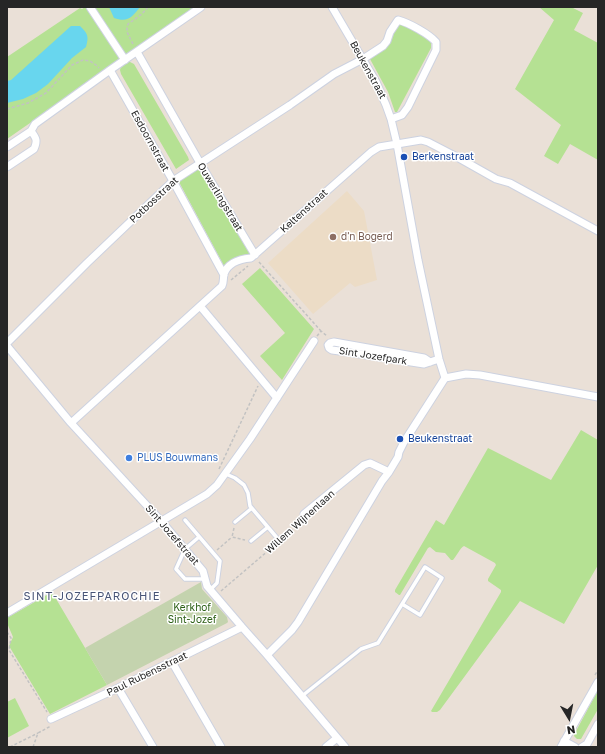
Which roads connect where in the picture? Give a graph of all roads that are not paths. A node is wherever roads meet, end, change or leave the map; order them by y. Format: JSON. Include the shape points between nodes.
{"nodes":[{"id":1,"x":90,"y":7,"type":"edge"},
{"id":2,"x":201,"y":7,"type":"edge"},
{"id":3,"x":332,"y":7,"type":"edge"},
{"id":4,"x":137,"y":52,"type":"junction"},
{"id":5,"x":363,"y":59,"type":"junction"},
{"id":6,"x":125,"y":60,"type":"junction"},
{"id":7,"x":107,"y":72,"type":"junction"},
{"id":8,"x":391,"y":119,"type":"junction"},
{"id":9,"x":31,"y":131,"type":"junction"},
{"id":10,"x":397,"y":144,"type":"junction"},
{"id":11,"x":7,"y":147,"type":"edge"},
{"id":12,"x":200,"y":163,"type":"junction"},
{"id":13,"x":7,"y":167,"type":"edge"},
{"id":14,"x":173,"y":181,"type":"junction"},
{"id":15,"x":598,"y":231,"type":"edge"},
{"id":16,"x":256,"y":257,"type":"junction"},
{"id":17,"x":224,"y":275,"type":"junction"},
{"id":18,"x":200,"y":306,"type":"junction"},
{"id":19,"x":314,"y":340,"type":"dead end"},
{"id":20,"x":7,"y":343,"type":"edge"},
{"id":21,"x":7,"y":346,"type":"edge"},
{"id":22,"x":439,"y":359,"type":"junction"},
{"id":23,"x":430,"y":362,"type":"junction"},
{"id":24,"x":445,"y":378,"type":"junction"},
{"id":25,"x":598,"y":397,"type":"edge"},
{"id":26,"x":277,"y":398,"type":"junction"},
{"id":27,"x":71,"y":423,"type":"junction"},
{"id":28,"x":389,"y":472,"type":"junction"},
{"id":29,"x":226,"y":474,"type":"junction"},
{"id":30,"x":252,"y":508,"type":"junction"},
{"id":31,"x":304,"y":514,"type":"road end"},
{"id":32,"x":185,"y":520,"type":"dead end"},
{"id":33,"x":162,"y":522,"type":"junction"},
{"id":34,"x":235,"y":522,"type":"road end"},
{"id":35,"x":268,"y":527,"type":"junction"},
{"id":36,"x":199,"y":537,"type":"junction"},
{"id":37,"x":278,"y":539,"type":"dead end"},
{"id":38,"x":251,"y":541,"type":"road end"},
{"id":39,"x":185,"y":549,"type":"junction"},
{"id":40,"x":205,"y":579,"type":"junction"},
{"id":41,"x":210,"y":590,"type":"junction"},
{"id":42,"x":402,"y":604,"type":"junction"},
{"id":43,"x":8,"y":611,"type":"edge"},
{"id":44,"x":242,"y":627,"type":"junction"},
{"id":45,"x":267,"y":655,"type":"junction"},
{"id":46,"x":172,"y":662,"type":"junction"},
{"id":47,"x":598,"y":682,"type":"edge"},
{"id":48,"x":118,"y":688,"type":"junction"},
{"id":49,"x":302,"y":696,"type":"junction"},
{"id":50,"x":51,"y":719,"type":"road end"},
{"id":51,"x":598,"y":724,"type":"edge"},
{"id":52,"x":337,"y":738,"type":"junction"},
{"id":53,"x":563,"y":744,"type":"edge"},
{"id":54,"x":153,"y":747,"type":"edge"},
{"id":55,"x":221,"y":747,"type":"edge"},
{"id":56,"x":326,"y":747,"type":"edge"},
{"id":57,"x":345,"y":747,"type":"edge"},
{"id":58,"x":575,"y":747,"type":"edge"},
{"id":59,"x":582,"y":747,"type":"edge"}],
"edges":[{"from":1,"to":6,"type":"street"},
{"from":2,"to":4,"type":"street"},
{"from":3,"to":5,"type":"street","name":"Beukenstraat"},
{"from":4,"to":6,"type":"street"},
{"from":4,"to":12,"type":"street","name":"Ouwerlingstraat"},
{"from":5,"to":8,"type":"street","name":"Beukenstraat","via":[[376,82]]},
{"from":5,"to":8,"type":"street","name":"Potbosstraat","via":[[383,46],[398,20],[432,37],[436,42],[436,50],[408,107],[402,115]]},
{"from":5,"to":12,"type":"street","name":"Potbosstraat","via":[[334,74]]},
{"from":6,"to":7,"type":"street"},
{"from":7,"to":9,"type":"street","via":[[35,124]]},
{"from":7,"to":14,"type":"street","name":"Esdoornstraat"},
{"from":8,"to":10,"type":"street","name":"Beukenstraat"},
{"from":9,"to":11,"type":"street"},
{"from":9,"to":13,"type":"street","via":[[37,140],[34,148]]},
{"from":10,"to":15,"type":"street","via":[[421,140],[428,142]]},
{"from":10,"to":16,"type":"street","name":"Keltenstraat","via":[[379,147],[371,152]]},
{"from":10,"to":22,"type":"street","name":"Beukenstraat"},
{"from":12,"to":14,"type":"street","name":"Potbosstraat"},
{"from":12,"to":16,"type":"street","name":"Ouwerlingstraat"},
{"from":14,"to":17,"type":"street","name":"Esdoornstraat"},
{"from":14,"to":20,"type":"street","name":"Potbosstraat"},
{"from":16,"to":17,"type":"street","name":"Keltenstraat","via":[[232,263]]},
{"from":17,"to":18,"type":"street","via":[[222,286]]},
{"from":18,"to":26,"type":"street"},
{"from":18,"to":27,"type":"street"},
{"from":19,"to":26,"type":"street"},
{"from":21,"to":27,"type":"street","name":"Sint Jozefstraat"},
{"from":22,"to":23,"type":"street","name":"Sint Jozefpark"},
{"from":22,"to":24,"type":"street","name":"Beukenstraat"},
{"from":23,"to":23,"type":"street","name":"Sint Jozefpark","via":[[424,358],[334,342],[328,345],[332,350],[424,364]]},
{"from":24,"to":25,"type":"street","via":[[466,374],[480,375]]},
{"from":24,"to":28,"type":"street","via":[[404,442]]},
{"from":26,"to":29,"type":"street"},
{"from":27,"to":33,"type":"street","name":"Sint Jozefstraat"},
{"from":28,"to":31,"type":"street","name":"Willem Wijnenlaan","via":[[370,464],[364,465]]},
{"from":28,"to":45,"type":"street","via":[[298,622]]},
{"from":29,"to":30,"type":"lane","via":[[244,485]]},
{"from":29,"to":33,"type":"street","via":[[207,494]]},
{"from":30,"to":34,"type":"lane"},
{"from":30,"to":35,"type":"lane"},
{"from":32,"to":36,"type":"lane"},
{"from":33,"to":39,"type":"street","name":"Sint Jozefstraat"},
{"from":33,"to":43,"type":"street"},
{"from":35,"to":37,"type":"lane"},
{"from":35,"to":38,"type":"lane"},
{"from":36,"to":39,"type":"lane"},
{"from":36,"to":41,"type":"lane","via":[[220,561],[217,583]]},
{"from":39,"to":40,"type":"street","name":"Sint Jozefstraat","via":[[203,571]]},
{"from":39,"to":40,"type":"lane","via":[[176,569],[186,579]]},
{"from":40,"to":41,"type":"street","name":"Sint Jozefstraat"},
{"from":41,"to":44,"type":"street","name":"Sint Jozefstraat"},
{"from":42,"to":42,"type":"lane","via":[[425,567],[442,578],[420,614]]},
{"from":42,"to":49,"type":"lane","via":[[378,643],[361,649]]},
{"from":44,"to":45,"type":"street","name":"Sint Jozefstraat"},
{"from":44,"to":46,"type":"street","name":"Paul Rubensstraat"},
{"from":45,"to":49,"type":"street","name":"Sint Jozefstraat"},
{"from":46,"to":48,"type":"street","name":"Paul Rubensstraat"},
{"from":46,"to":55,"type":"street"},
{"from":47,"to":53,"type":"street"},
{"from":48,"to":50,"type":"street","name":"Paul Rubensstraat"},
{"from":48,"to":54,"type":"street"},
{"from":49,"to":52,"type":"street","name":"Sint Jozefstraat"},
{"from":51,"to":59,"type":"street","via":[[587,744]]},
{"from":52,"to":56,"type":"street"},
{"from":52,"to":57,"type":"street","name":"Sint Jozefstraat"},
{"from":53,"to":58,"type":"street"}]}
